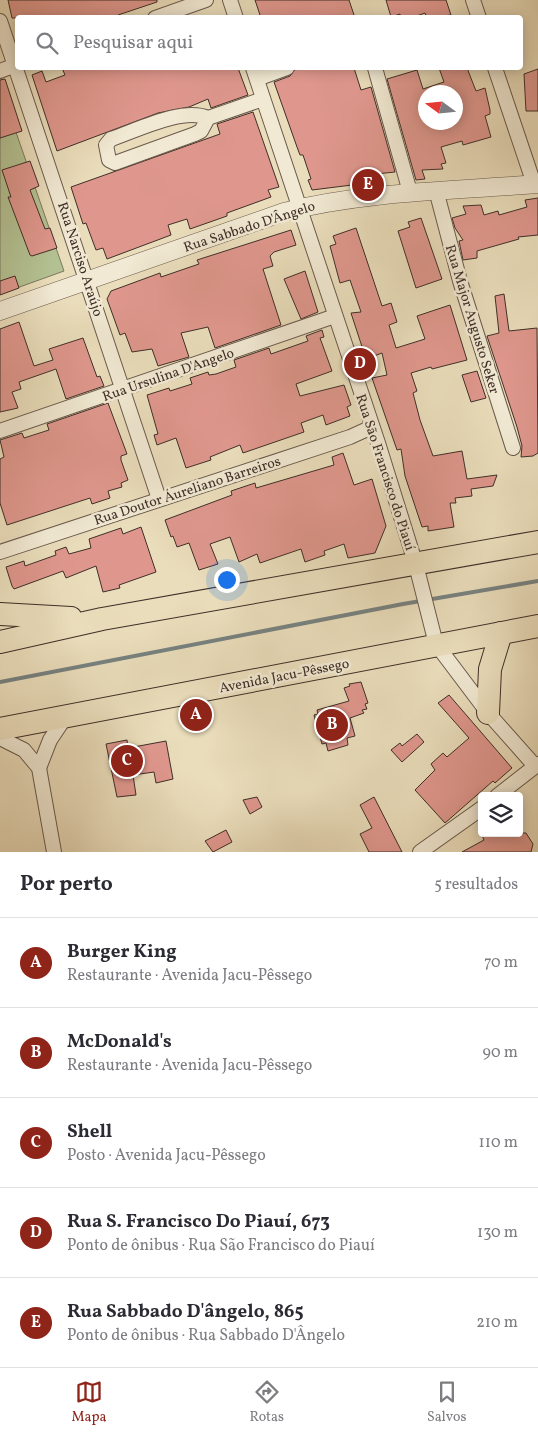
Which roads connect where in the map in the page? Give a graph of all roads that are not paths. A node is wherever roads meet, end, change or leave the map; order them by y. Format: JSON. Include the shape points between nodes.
{"nodes":[{"id":1,"x":206,"y":0,"type":"edge"},
{"id":2,"x":230,"y":0,"type":"edge"},
{"id":3,"x":473,"y":0,"type":"edge"},
{"id":4,"x":164,"y":15,"type":"edge"},
{"id":5,"x":235,"y":15,"type":"edge"},
{"id":6,"x":478,"y":15,"type":"edge"},
{"id":7,"x":0,"y":21,"type":"edge"},
{"id":8,"x":15,"y":60,"type":"edge"},
{"id":9,"x":15,"y":66,"type":"edge"},
{"id":10,"x":0,"y":70,"type":"edge"},
{"id":11,"x":19,"y":70,"type":"edge"},
{"id":12,"x":274,"y":70,"type":"edge"},
{"id":13,"x":376,"y":70,"type":"edge"},
{"id":14,"x":496,"y":70,"type":"edge"},
{"id":15,"x":255,"y":73,"type":"edge"},
{"id":16,"x":264,"y":99,"type":"junction"},
{"id":17,"x":208,"y":118,"type":"junction"},
{"id":18,"x":536,"y":184,"type":"edge"},
{"id":19,"x":436,"y":190,"type":"junction"},
{"id":20,"x":410,"y":192,"type":"junction"},
{"id":21,"x":299,"y":208,"type":"junction"},
{"id":22,"x":88,"y":280,"type":"junction"},
{"id":23,"x":0,"y":311,"type":"edge"},
{"id":24,"x":335,"y":316,"type":"junction"},
{"id":25,"x":124,"y":390,"type":"junction"},
{"id":26,"x":372,"y":426,"type":"junction"},
{"id":27,"x":0,"y":431,"type":"edge"},
{"id":28,"x":513,"y":448,"type":"dead end"},
{"id":29,"x":159,"y":499,"type":"junction"},
{"id":30,"x":538,"y":542,"type":"edge"},
{"id":31,"x":0,"y":552,"type":"edge"},
{"id":32,"x":418,"y":573,"type":"junction"},
{"id":33,"x":0,"y":614,"type":"edge"},
{"id":34,"x":102,"y":618,"type":"junction"},
{"id":35,"x":538,"y":626,"type":"edge"},
{"id":36,"x":501,"y":633,"type":"junction"},
{"id":37,"x":433,"y":637,"type":"junction"},
{"id":38,"x":0,"y":642,"type":"edge"},
{"id":39,"x":488,"y":713,"type":"junction"},
{"id":40,"x":66,"y":716,"type":"junction"},
{"id":41,"x":0,"y":730,"type":"edge"},
{"id":42,"x":0,"y":738,"type":"edge"},
{"id":43,"x":537,"y":765,"type":"edge"},
{"id":44,"x":39,"y":768,"type":"junction"},
{"id":45,"x":502,"y":792,"type":"edge"},
{"id":46,"x":478,"y":811,"type":"edge"},
{"id":47,"x":54,"y":852,"type":"edge"},
{"id":48,"x":420,"y":852,"type":"edge"}],
"edges":[{"from":1,"to":4,"type":"street"},
{"from":2,"to":5,"type":"street"},
{"from":3,"to":6,"type":"street"},
{"from":7,"to":8,"type":"street","name":"Rua Narciso Araújo"},
{"from":9,"to":10,"type":"street"},
{"from":11,"to":22,"type":"street","name":"Rua Narciso Araújo"},
{"from":12,"to":15,"type":"street"},
{"from":13,"to":20,"type":"street"},
{"from":14,"to":18,"type":"street"},
{"from":15,"to":16,"type":"street","name":"Rua São Francisco do Piauí"},
{"from":16,"to":17,"type":"street"},
{"from":16,"to":21,"type":"street","name":"Rua São Francisco do Piauí"},
{"from":17,"to":17,"type":"street","via":[[196,134],[115,163],[105,149],[112,139],[184,115],[199,114]]},
{"from":18,"to":19,"type":"street","name":"Rua Sabbado D'Ângelo"},
{"from":19,"to":20,"type":"street","name":"Rua Sabbado D'Ângelo"},
{"from":19,"to":28,"type":"street","name":"Rua Major Augusto Seker","via":[[460,281]]},
{"from":20,"to":21,"type":"street","name":"Rua Sabbado D'Ângelo"},
{"from":21,"to":22,"type":"street","name":"Rua Sabbado D'Ângelo"},
{"from":21,"to":24,"type":"street","name":"Rua São Francisco do Piauí"},
{"from":22,"to":23,"type":"street","name":"Rua Sabbado D'Ângelo"},
{"from":22,"to":25,"type":"street","name":"Rua Narciso Araújo"},
{"from":24,"to":25,"type":"street","name":"Rua Ursulina D'Angelo"},
{"from":24,"to":26,"type":"street","name":"Rua São Francisco do Piauí"},
{"from":25,"to":27,"type":"street","name":"Rua Ursulina D'Angelo"},
{"from":25,"to":29,"type":"street","name":"Rua Narciso Araújo"},
{"from":26,"to":29,"type":"street","name":"Rua Doutor Áureliano Barreiros","via":[[350,437]]},
{"from":26,"to":32,"type":"street","name":"Rua São Francisco do Piauí"},
{"from":29,"to":31,"type":"street","name":"Rua Doutor Áureliano Barreiros"},
{"from":30,"to":32,"type":"highway"},
{"from":32,"to":34,"type":"highway"},
{"from":32,"to":37,"type":"street","name":"Rua São Francisco do Piauí"},
{"from":33,"to":34,"type":"highway"},
{"from":34,"to":38,"type":"highway"},
{"from":35,"to":36,"type":"highway","name":"Avenida Jacu-Pêssego"},
{"from":36,"to":37,"type":"highway","name":"Avenida Jacu-Pêssego"},
{"from":36,"to":39,"type":"highway","via":[[490,669]]},
{"from":37,"to":39,"type":"street","name":"Rua São Francisco do Piauí"},
{"from":37,"to":40,"type":"highway","name":"Avenida Jacu-Pêssego"},
{"from":39,"to":43,"type":"street","name":"Rua São Francisco do Piauí"},
{"from":40,"to":41,"type":"highway","name":"Avenida Jacu-Pêssego"},
{"from":40,"to":44,"type":"street","via":[[50,740]]},
{"from":42,"to":44,"type":"street","via":[[24,750]]},
{"from":43,"to":45,"type":"street"},
{"from":44,"to":47,"type":"street"},
{"from":46,"to":48,"type":"street"}]}
